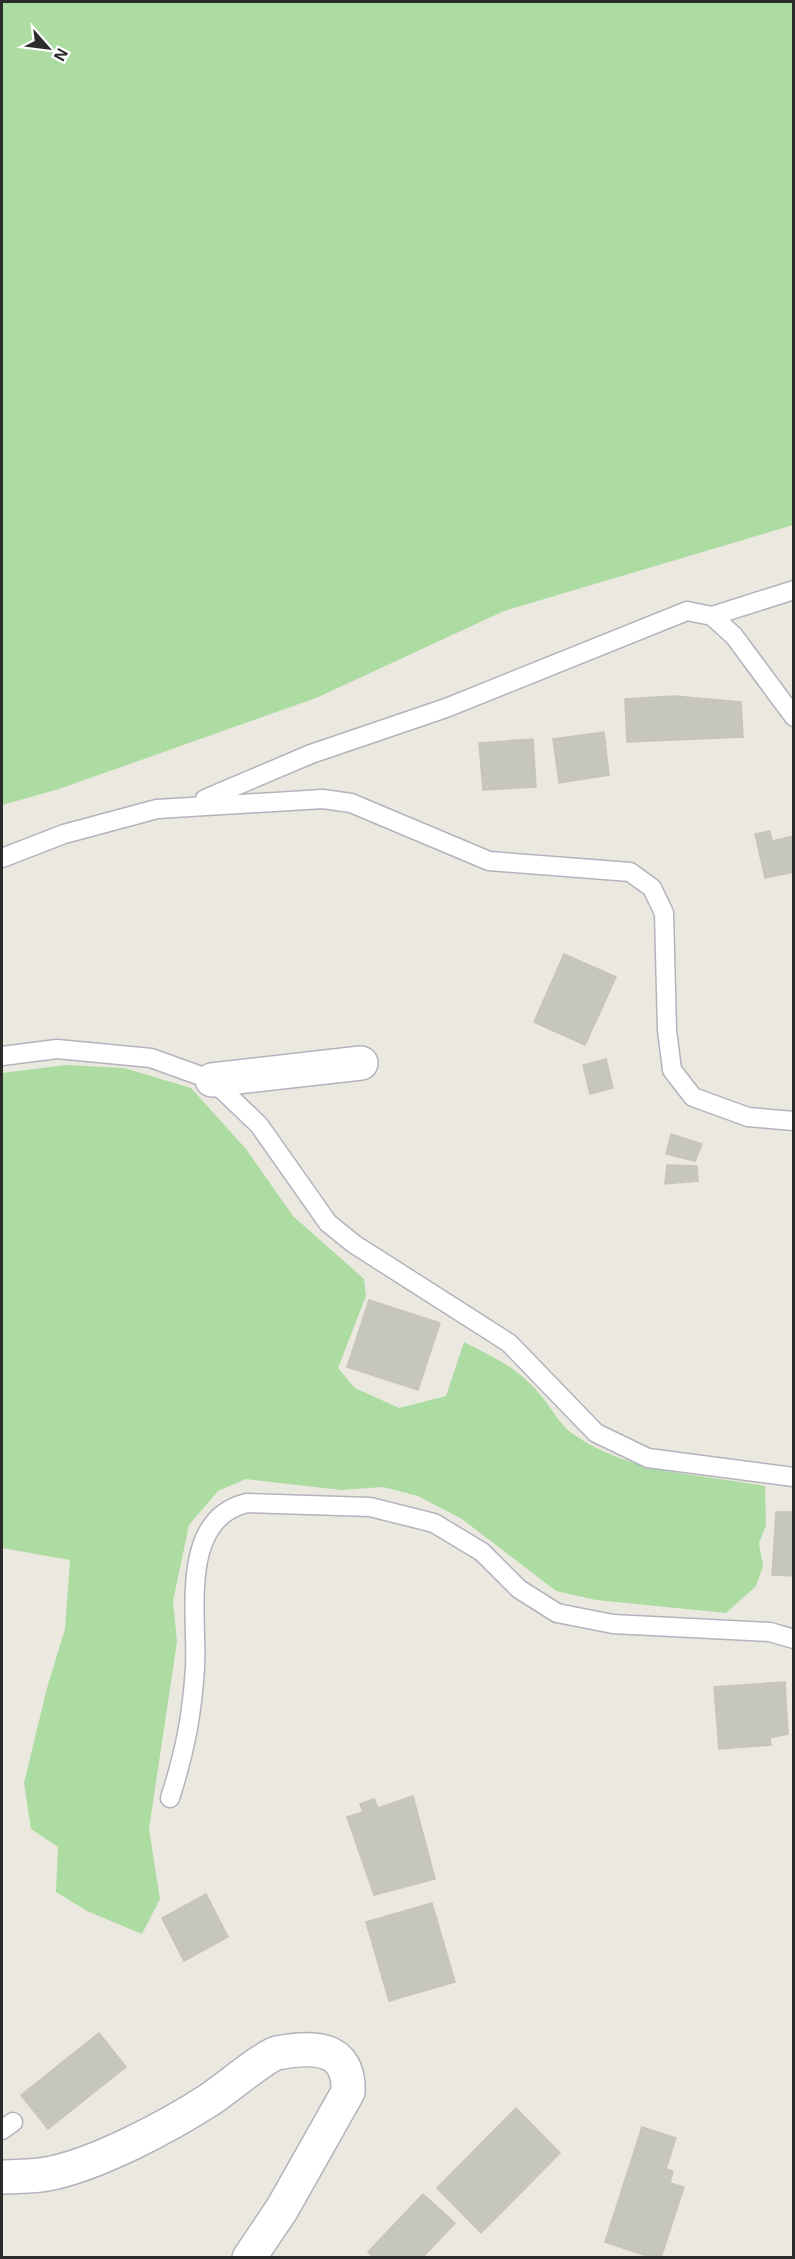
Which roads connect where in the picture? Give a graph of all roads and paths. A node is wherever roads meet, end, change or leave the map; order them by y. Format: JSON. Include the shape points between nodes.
{"nodes":[{"id":1,"x":794,"y":590,"type":"edge"},
{"id":2,"x":712,"y":616,"type":"junction"},
{"id":3,"x":794,"y":717,"type":"edge"},
{"id":4,"x":193,"y":805,"type":"junction"},
{"id":5,"x":2,"y":858,"type":"edge"},
{"id":6,"x":2,"y":1056,"type":"edge"},
{"id":7,"x":361,"y":1063,"type":"dead end"},
{"id":8,"x":212,"y":1080,"type":"junction"},
{"id":9,"x":794,"y":1121,"type":"edge"},
{"id":10,"x":794,"y":1478,"type":"edge"},
{"id":11,"x":794,"y":1640,"type":"edge"},
{"id":12,"x":170,"y":1798,"type":"dead end"},
{"id":13,"x":2,"y":2177,"type":"edge"},
{"id":14,"x":249,"y":2258,"type":"edge"}],
"edges":[{"from":1,"to":2,"type":"lane"},
{"from":2,"to":3,"type":"lane","via":[[734,636]]},
{"from":2,"to":4,"type":"lane","via":[[687,611],[446,708],[311,754]]},
{"from":4,"to":5,"type":"lane","via":[[157,809],[64,834]]},
{"from":4,"to":9,"type":"lane","via":[[323,799],[351,802],[489,861],[630,872],[652,888],[664,913],[672,1070],[693,1097],[748,1117]]},
{"from":6,"to":8,"type":"lane","via":[[57,1049],[151,1058]]},
{"from":7,"to":8,"type":"street"},
{"from":8,"to":10,"type":"lane","via":[[260,1125],[328,1223],[354,1245],[509,1343],[596,1433],[648,1458]]},
{"from":11,"to":12,"type":"lane","via":[[770,1632],[612,1624],[557,1613],[519,1590],[482,1552],[434,1523],[370,1507],[247,1503],[230,1507],[220,1515],[203,1543],[195,1578],[195,1667],[186,1747]]},
{"from":13,"to":14,"type":"street","via":[[52,2173],[102,2155],[194,2109],[274,2053],[322,2050],[345,2067],[348,2092],[282,2210]]}]}
